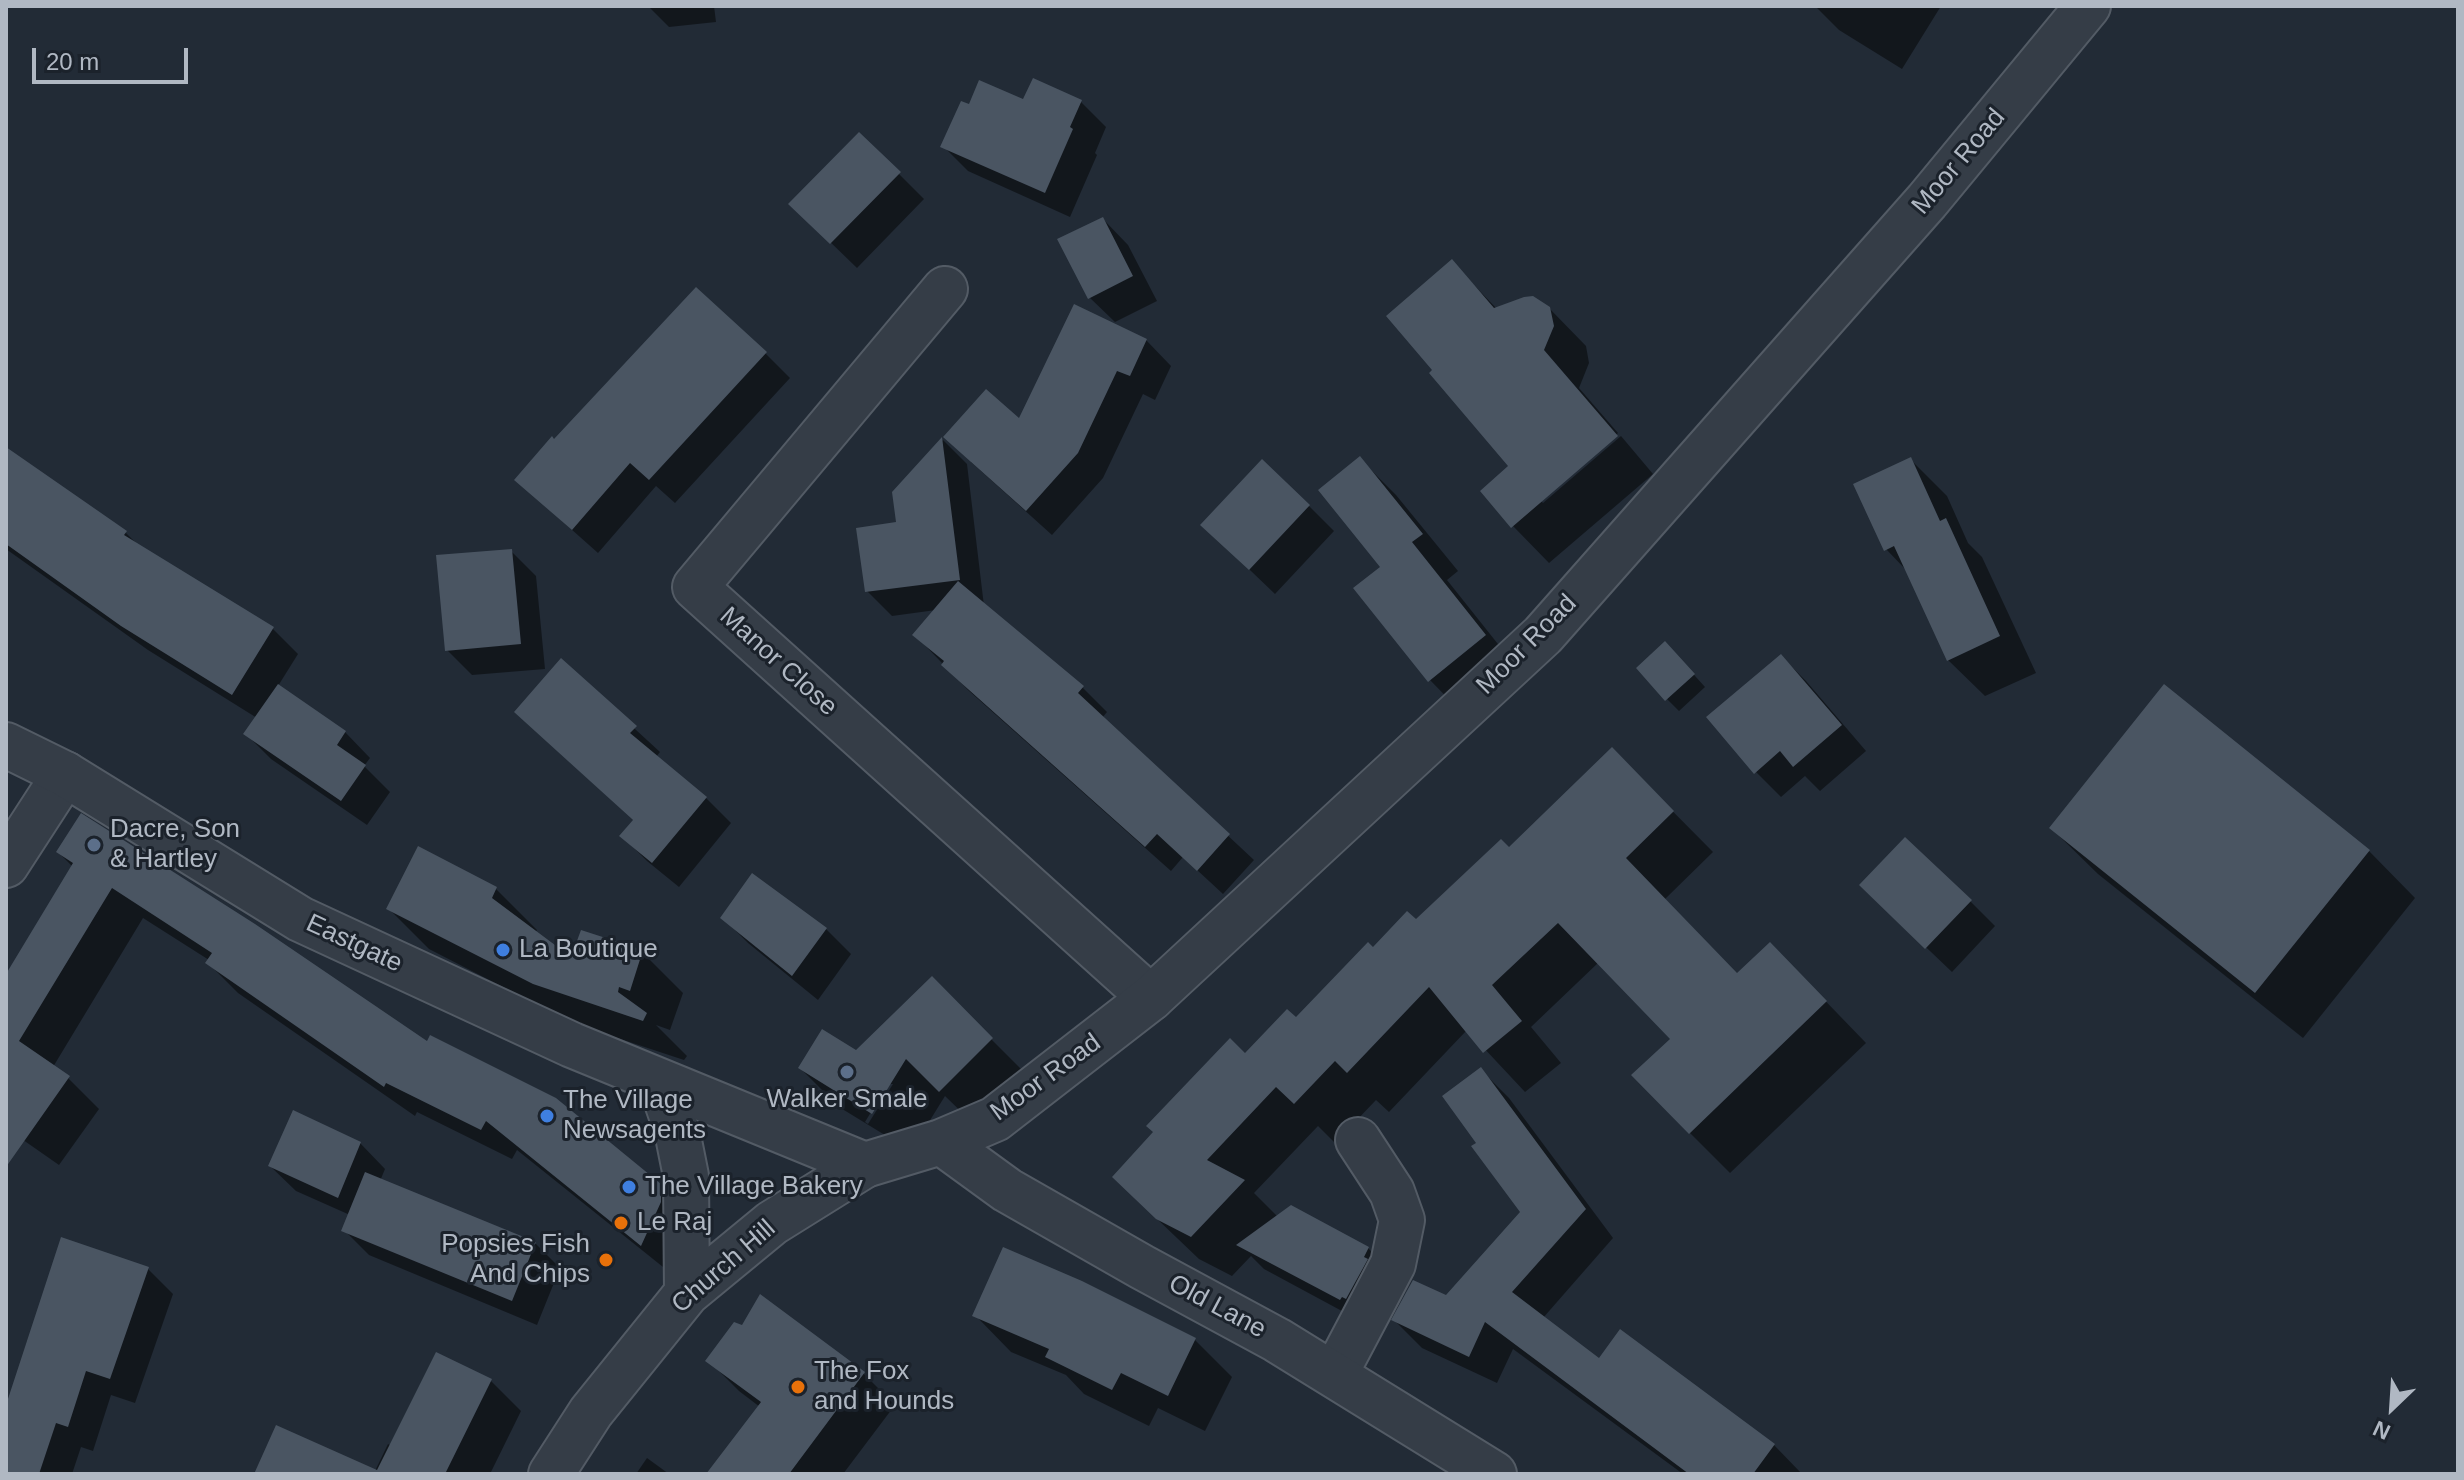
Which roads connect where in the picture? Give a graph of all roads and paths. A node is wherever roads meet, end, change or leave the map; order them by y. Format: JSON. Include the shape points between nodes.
{"nodes":[{"id":1,"x":2088,"y":6,"type":"edge"},
{"id":2,"x":945,"y":289,"type":"dead end"},
{"id":3,"x":6,"y":745,"type":"edge"},
{"id":4,"x":65,"y":774,"type":"junction"},
{"id":5,"x":6,"y":865,"type":"edge"},
{"id":6,"x":1151,"y":998,"type":"junction"},
{"id":7,"x":660,"y":1082,"type":"junction"},
{"id":8,"x":1358,"y":1140,"type":"dead end"},
{"id":9,"x":941,"y":1142,"type":"junction"},
{"id":10,"x":865,"y":1165,"type":"junction"},
{"id":11,"x":687,"y":1293,"type":"junction"},
{"id":12,"x":1335,"y":1374,"type":"junction"},
{"id":13,"x":551,"y":1474,"type":"edge"},
{"id":14,"x":1494,"y":1474,"type":"edge"}],
"edges":[{"from":1,"to":6,"type":"street","name":"Moor Road","via":[[1927,201],[1543,635]]},
{"from":2,"to":6,"type":"street","name":"Manor Close","via":[[695,587]]},
{"from":3,"to":4,"type":"street","name":"Eastgate"},
{"from":4,"to":5,"type":"street"},
{"from":4,"to":7,"type":"street","name":"Eastgate","via":[[300,919]]},
{"from":6,"to":9,"type":"street","name":"Moor Road","via":[[995,1119]]},
{"from":7,"to":10,"type":"street","name":"Eastgate"},
{"from":7,"to":11,"type":"street","via":[[686,1176]]},
{"from":8,"to":12,"type":"street","via":[[1392,1192],[1402,1220],[1393,1264]]},
{"from":9,"to":10,"type":"street","name":"Moor Road"},
{"from":9,"to":12,"type":"street","name":"Old Lane","via":[[1007,1190]]},
{"from":10,"to":11,"type":"street","name":"Church Hill","via":[[772,1223]]},
{"from":11,"to":13,"type":"street","name":"Church Hill","via":[[591,1412]]},
{"from":12,"to":14,"type":"street","name":"Old Lane"}]}
